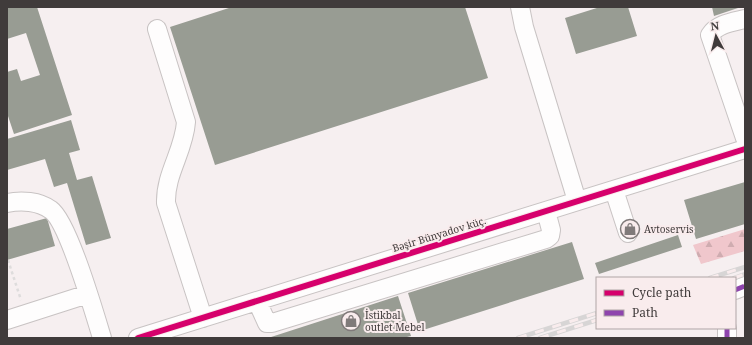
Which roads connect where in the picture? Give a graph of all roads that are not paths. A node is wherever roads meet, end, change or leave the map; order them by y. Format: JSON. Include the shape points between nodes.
{"nodes":[{"id":1,"x":520,"y":7,"type":"edge"},
{"id":2,"x":745,"y":19,"type":"edge"},
{"id":3,"x":157,"y":29,"type":"dead end"},
{"id":4,"x":745,"y":138,"type":"edge"},
{"id":5,"x":745,"y":149,"type":"edge"},
{"id":6,"x":614,"y":190,"type":"junction"},
{"id":7,"x":577,"y":201,"type":"junction"},
{"id":8,"x":7,"y":203,"type":"edge"},
{"id":9,"x":546,"y":211,"type":"junction"},
{"id":10,"x":628,"y":234,"type":"dead end"},
{"id":11,"x":430,"y":247,"type":"junction"},
{"id":12,"x":439,"y":272,"type":"junction"},
{"id":13,"x":88,"y":294,"type":"junction"},
{"id":14,"x":257,"y":301,"type":"junction"},
{"id":15,"x":203,"y":318,"type":"junction"},
{"id":16,"x":7,"y":320,"type":"edge"},
{"id":17,"x":150,"y":336,"type":"edge"},
{"id":18,"x":102,"y":338,"type":"edge"}],
"edges":[{"from":1,"to":7,"type":"street"},
{"from":2,"to":4,"type":"street","via":[[722,26],[710,35]]},
{"from":3,"to":15,"type":"street","via":[[186,122],[185,135],[166,190],[166,203]]},
{"from":5,"to":6,"type":"street","name":"Bəşir Bünyadov küç."},
{"from":6,"to":7,"type":"street","name":"Bəşir Bünyadov küç."},
{"from":6,"to":10,"type":"street"},
{"from":7,"to":9,"type":"street","name":"Bəşir Bünyadov küç."},
{"from":8,"to":13,"type":"street","via":[[24,201],[52,210],[62,224]]},
{"from":9,"to":11,"type":"street","name":"Bəşir Bünyadov küç."},
{"from":9,"to":12,"type":"street","via":[[552,230],[546,239]]},
{"from":11,"to":12,"type":"street"},
{"from":11,"to":14,"type":"street","name":"Bəşir Bünyadov küç."},
{"from":12,"to":14,"type":"street","via":[[272,323],[267,323]]},
{"from":13,"to":16,"type":"street"},
{"from":13,"to":18,"type":"street"},
{"from":14,"to":15,"type":"street","name":"Bəşir Bünyadov küç."},
{"from":15,"to":17,"type":"street","name":"Bəşir Bünyadov küç."}]}
